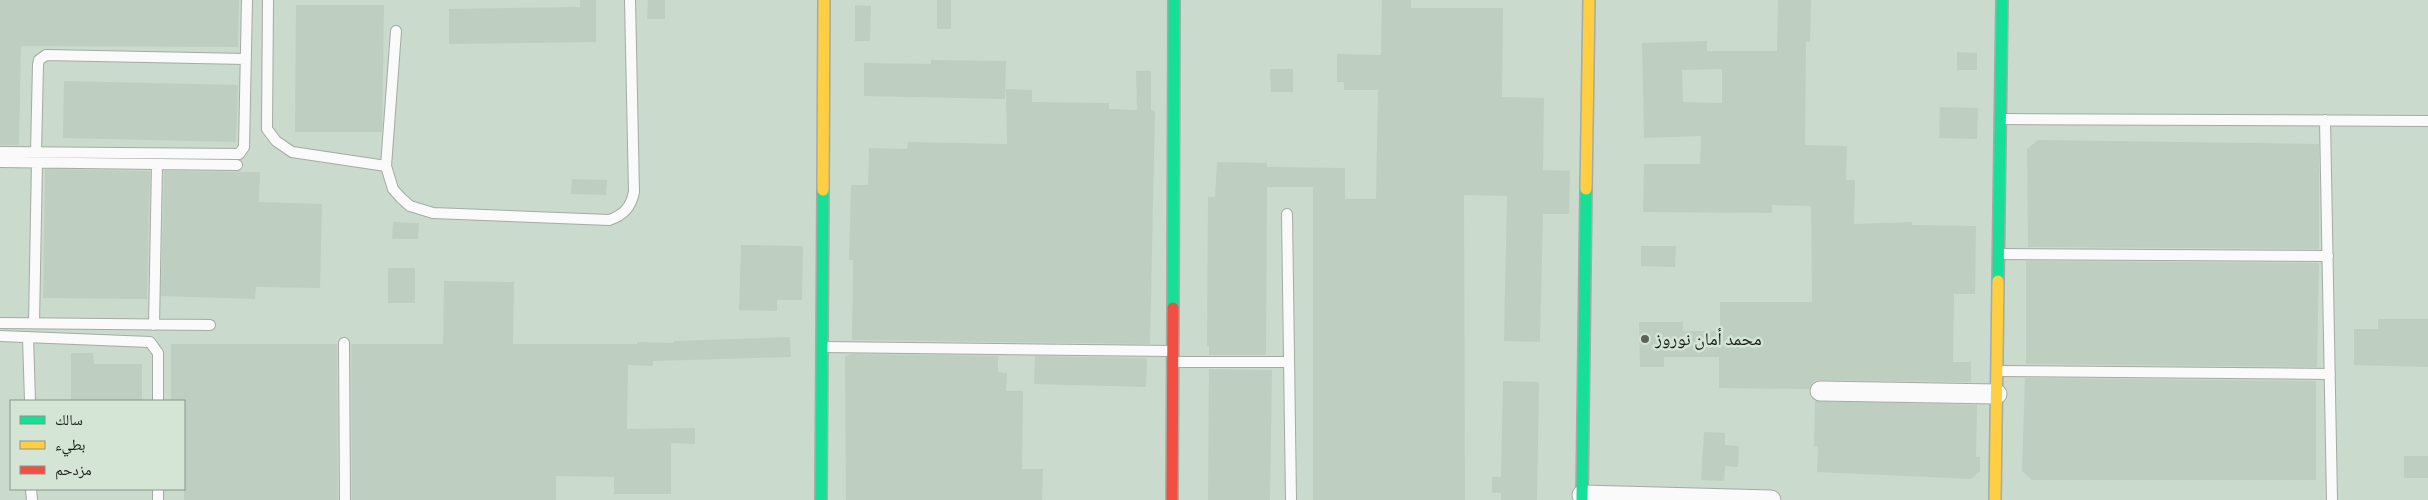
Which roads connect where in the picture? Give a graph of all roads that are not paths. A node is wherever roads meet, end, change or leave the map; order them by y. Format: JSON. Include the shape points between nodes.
{"nodes":[{"id":1,"x":247,"y":0,"type":"edge"},
{"id":2,"x":268,"y":0,"type":"edge"},
{"id":3,"x":630,"y":0,"type":"edge"},
{"id":4,"x":824,"y":0,"type":"edge"},
{"id":5,"x":1174,"y":0,"type":"edge"},
{"id":6,"x":1589,"y":0,"type":"edge"},
{"id":7,"x":2002,"y":0,"type":"edge"},
{"id":8,"x":396,"y":31,"type":"dead end"},
{"id":9,"x":246,"y":59,"type":"junction"},
{"id":10,"x":2000,"y":119,"type":"junction"},
{"id":11,"x":2325,"y":120,"type":"junction"},
{"id":12,"x":2428,"y":121,"type":"edge"},
{"id":13,"x":0,"y":152,"type":"edge"},
{"id":14,"x":36,"y":157,"type":"junction"},
{"id":15,"x":0,"y":162,"type":"edge"},
{"id":16,"x":157,"y":164,"type":"junction"},
{"id":17,"x":237,"y":165,"type":"dead end"},
{"id":18,"x":386,"y":166,"type":"junction"},
{"id":19,"x":1287,"y":214,"type":"dead end"},
{"id":20,"x":1999,"y":254,"type":"junction"},
{"id":21,"x":2328,"y":256,"type":"junction"},
{"id":22,"x":0,"y":323,"type":"edge"},
{"id":23,"x":34,"y":323,"type":"junction"},
{"id":24,"x":154,"y":325,"type":"junction"},
{"id":25,"x":210,"y":325,"type":"dead end"},
{"id":26,"x":0,"y":336,"type":"edge"},
{"id":27,"x":28,"y":337,"type":"junction"},
{"id":28,"x":344,"y":343,"type":"dead end"},
{"id":29,"x":822,"y":347,"type":"junction"},
{"id":30,"x":1173,"y":357,"type":"junction"},
{"id":31,"x":1289,"y":362,"type":"junction"},
{"id":32,"x":1997,"y":371,"type":"junction"},
{"id":33,"x":2330,"y":374,"type":"junction"},
{"id":34,"x":1820,"y":391,"type":"dead end"},
{"id":35,"x":1997,"y":394,"type":"junction"},
{"id":36,"x":30,"y":400,"type":"edge"},
{"id":37,"x":158,"y":400,"type":"edge"},
{"id":38,"x":1582,"y":498,"type":"edge"},
{"id":39,"x":345,"y":500,"type":"edge"},
{"id":40,"x":821,"y":500,"type":"edge"},
{"id":41,"x":1172,"y":500,"type":"edge"},
{"id":42,"x":1291,"y":500,"type":"edge"},
{"id":43,"x":1771,"y":500,"type":"edge"},
{"id":44,"x":1995,"y":500,"type":"edge"},
{"id":45,"x":2332,"y":500,"type":"edge"}],
"edges":[{"from":1,"to":9,"type":"lane"},
{"from":2,"to":18,"type":"lane","via":[[267,129],[276,141],[292,152]]},
{"from":3,"to":18,"type":"lane","via":[[634,192],[624,213],[601,220],[433,213],[410,206],[401,198],[393,189]]},
{"from":4,"to":29,"type":"street"},
{"from":5,"to":30,"type":"street"},
{"from":6,"to":38,"type":"street"},
{"from":7,"to":10,"type":"street"},
{"from":8,"to":18,"type":"lane"},
{"from":9,"to":14,"type":"lane","via":[[244,147],[239,154]]},
{"from":9,"to":14,"type":"lane","via":[[46,55],[38,65]]},
{"from":10,"to":11,"type":"lane"},
{"from":10,"to":20,"type":"street"},
{"from":11,"to":12,"type":"lane"},
{"from":11,"to":21,"type":"lane"},
{"from":13,"to":14,"type":"lane"},
{"from":14,"to":15,"type":"lane"},
{"from":14,"to":16,"type":"lane"},
{"from":14,"to":23,"type":"lane"},
{"from":16,"to":17,"type":"lane"},
{"from":16,"to":24,"type":"lane"},
{"from":19,"to":31,"type":"lane"},
{"from":20,"to":21,"type":"lane"},
{"from":20,"to":32,"type":"street"},
{"from":21,"to":33,"type":"lane"},
{"from":22,"to":23,"type":"lane"},
{"from":23,"to":24,"type":"lane"},
{"from":24,"to":25,"type":"lane"},
{"from":26,"to":27,"type":"lane"},
{"from":27,"to":36,"type":"lane"},
{"from":27,"to":37,"type":"lane","via":[[150,342],[158,353]]},
{"from":28,"to":39,"type":"lane"},
{"from":29,"to":30,"type":"lane"},
{"from":29,"to":40,"type":"street"},
{"from":30,"to":31,"type":"lane"},
{"from":30,"to":41,"type":"street"},
{"from":31,"to":42,"type":"lane"},
{"from":32,"to":33,"type":"lane"},
{"from":32,"to":35,"type":"street"},
{"from":33,"to":45,"type":"lane"},
{"from":34,"to":35,"type":"street"},
{"from":35,"to":44,"type":"street"},
{"from":38,"to":43,"type":"street"}]}
